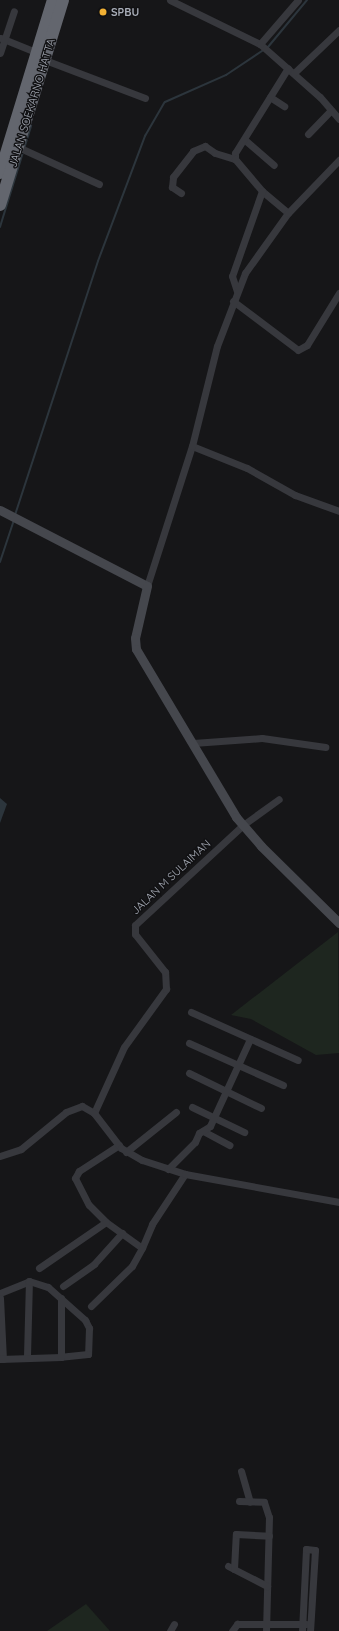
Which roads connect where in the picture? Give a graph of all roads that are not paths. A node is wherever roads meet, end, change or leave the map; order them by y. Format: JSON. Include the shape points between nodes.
{"nodes":[{"id":1,"x":53,"y":0,"type":"edge"},
{"id":2,"x":63,"y":0,"type":"edge"},
{"id":3,"x":170,"y":0,"type":"edge"},
{"id":4,"x":298,"y":0,"type":"edge"},
{"id":5,"x":14,"y":11,"type":"dead end"},
{"id":6,"x":339,"y":30,"type":"edge"},
{"id":7,"x":5,"y":40,"type":"edge"},
{"id":8,"x":262,"y":46,"type":"junction"},
{"id":9,"x":0,"y":53,"type":"edge"},
{"id":10,"x":39,"y":55,"type":"junction"},
{"id":11,"x":291,"y":71,"type":"junction"},
{"id":12,"x":270,"y":97,"type":"junction"},
{"id":13,"x":145,"y":98,"type":"dead end"},
{"id":14,"x":284,"y":106,"type":"dead end"},
{"id":15,"x":331,"y":110,"type":"junction"},
{"id":16,"x":339,"y":119,"type":"edge"},
{"id":17,"x":308,"y":134,"type":"dead end"},
{"id":18,"x":245,"y":140,"type":"junction"},
{"id":19,"x":20,"y":148,"type":"junction"},
{"id":20,"x":235,"y":159,"type":"junction"},
{"id":21,"x":339,"y":160,"type":"edge"},
{"id":22,"x":274,"y":165,"type":"dead end"},
{"id":23,"x":0,"y":173,"type":"edge"},
{"id":24,"x":98,"y":184,"type":"dead end"},
{"id":25,"x":262,"y":191,"type":"junction"},
{"id":26,"x":181,"y":193,"type":"dead end"},
{"id":27,"x":0,"y":205,"type":"edge"},
{"id":28,"x":288,"y":213,"type":"junction"},
{"id":29,"x":237,"y":291,"type":"junction"},
{"id":30,"x":339,"y":293,"type":"edge"},
{"id":31,"x":233,"y":301,"type":"junction"},
{"id":32,"x":192,"y":446,"type":"junction"},
{"id":33,"x":0,"y":510,"type":"edge"},
{"id":34,"x":339,"y":511,"type":"edge"},
{"id":35,"x":147,"y":586,"type":"junction"},
{"id":36,"x":193,"y":743,"type":"junction"},
{"id":37,"x":325,"y":747,"type":"dead end"},
{"id":38,"x":279,"y":799,"type":"dead end"},
{"id":39,"x":243,"y":826,"type":"junction"},
{"id":40,"x":339,"y":924,"type":"edge"},
{"id":41,"x":191,"y":1012,"type":"dead end"},
{"id":42,"x":250,"y":1039,"type":"junction"},
{"id":43,"x":189,"y":1043,"type":"dead end"},
{"id":44,"x":298,"y":1060,"type":"dead end"},
{"id":45,"x":238,"y":1065,"type":"junction"},
{"id":46,"x":189,"y":1073,"type":"dead end"},
{"id":47,"x":283,"y":1085,"type":"dead end"},
{"id":48,"x":226,"y":1091,"type":"junction"},
{"id":49,"x":192,"y":1107,"type":"dead end"},
{"id":50,"x":261,"y":1108,"type":"dead end"},
{"id":51,"x":176,"y":1112,"type":"dead end"},
{"id":52,"x":94,"y":1113,"type":"junction"},
{"id":53,"x":214,"y":1117,"type":"junction"},
{"id":54,"x":203,"y":1131,"type":"junction"},
{"id":55,"x":244,"y":1132,"type":"dead end"},
{"id":56,"x":119,"y":1145,"type":"junction"},
{"id":57,"x":229,"y":1145,"type":"dead end"},
{"id":58,"x":126,"y":1152,"type":"junction"},
{"id":59,"x":0,"y":1156,"type":"edge"},
{"id":60,"x":168,"y":1169,"type":"junction"},
{"id":61,"x":184,"y":1174,"type":"junction"},
{"id":62,"x":339,"y":1202,"type":"edge"},
{"id":63,"x":106,"y":1222,"type":"junction"},
{"id":64,"x":122,"y":1234,"type":"junction"},
{"id":65,"x":142,"y":1248,"type":"junction"},
{"id":66,"x":39,"y":1268,"type":"dead end"},
{"id":67,"x":29,"y":1281,"type":"junction"},
{"id":68,"x":63,"y":1286,"type":"dead end"},
{"id":69,"x":0,"y":1293,"type":"edge"},
{"id":70,"x":0,"y":1298,"type":"edge"},
{"id":71,"x":61,"y":1298,"type":"junction"},
{"id":72,"x":92,"y":1306,"type":"dead end"},
{"id":73,"x":27,"y":1356,"type":"junction"},
{"id":74,"x":61,"y":1357,"type":"junction"},
{"id":75,"x":1,"y":1359,"type":"edge"},
{"id":76,"x":241,"y":1471,"type":"dead end"},
{"id":77,"x":239,"y":1501,"type":"dead end"},
{"id":78,"x":250,"y":1502,"type":"junction"},
{"id":79,"x":269,"y":1536,"type":"junction"},
{"id":80,"x":267,"y":1586,"type":"junction"},
{"id":81,"x":266,"y":1622,"type":"junction"},
{"id":82,"x":174,"y":1624,"type":"dead end"},
{"id":83,"x":306,"y":1627,"type":"edge"},
{"id":84,"x":170,"y":1631,"type":"edge"},
{"id":85,"x":232,"y":1631,"type":"edge"},
{"id":86,"x":266,"y":1631,"type":"edge"}],
"edges":[{"from":1,"to":10,"type":"highway","name":"JALAN SOEKARNO HATTA"},
{"from":2,"to":10,"type":"highway","name":"JALAN SOEKARNO HATTA"},
{"from":3,"to":8,"type":"street"},
{"from":4,"to":8,"type":"street"},
{"from":5,"to":7,"type":"street"},
{"from":6,"to":11,"type":"street"},
{"from":7,"to":9,"type":"street"},
{"from":7,"to":10,"type":"street"},
{"from":8,"to":11,"type":"street"},
{"from":10,"to":13,"type":"street"},
{"from":10,"to":19,"type":"highway","name":"JALAN SOEKARNO HATTA"},
{"from":10,"to":23,"type":"highway","name":"JALAN SOEKARNO HATTA"},
{"from":11,"to":12,"type":"street"},
{"from":11,"to":15,"type":"street"},
{"from":12,"to":14,"type":"street"},
{"from":12,"to":18,"type":"street"},
{"from":15,"to":16,"type":"street"},
{"from":15,"to":17,"type":"street"},
{"from":18,"to":20,"type":"street","via":[[235,153]]},
{"from":18,"to":22,"type":"street"},
{"from":19,"to":24,"type":"street"},
{"from":19,"to":27,"type":"highway","name":"JALAN SOEKARNO HATTA"},
{"from":20,"to":25,"type":"street"},
{"from":20,"to":26,"type":"street","via":[[215,153],[205,146],[196,148],[171,182],[172,187]]},
{"from":21,"to":28,"type":"street"},
{"from":25,"to":28,"type":"street"},
{"from":25,"to":29,"type":"street","via":[[234,269],[233,283]]},
{"from":28,"to":29,"type":"street","via":[[245,273]]},
{"from":29,"to":31,"type":"street"},
{"from":30,"to":31,"type":"street","via":[[307,345],[298,350]]},
{"from":31,"to":32,"type":"street","via":[[217,346]]},
{"from":32,"to":34,"type":"street","via":[[247,468],[294,495]]},
{"from":32,"to":35,"type":"street"},
{"from":33,"to":35,"type":"street"},
{"from":35,"to":36,"type":"street","via":[[135,646]]},
{"from":36,"to":37,"type":"street","via":[[262,738]]},
{"from":36,"to":39,"type":"street"},
{"from":38,"to":39,"type":"street"},
{"from":39,"to":40,"type":"street"},
{"from":39,"to":52,"type":"street","name":"JALAN M SULAIMAN","via":[[133,928],[165,972],[166,989],[124,1047]]},
{"from":41,"to":42,"type":"street"},
{"from":42,"to":44,"type":"street"},
{"from":42,"to":45,"type":"street"},
{"from":43,"to":45,"type":"street"},
{"from":45,"to":47,"type":"street"},
{"from":45,"to":48,"type":"street"},
{"from":46,"to":48,"type":"street"},
{"from":48,"to":50,"type":"street"},
{"from":48,"to":53,"type":"street"},
{"from":49,"to":53,"type":"street"},
{"from":51,"to":58,"type":"street"},
{"from":52,"to":56,"type":"street"},
{"from":52,"to":59,"type":"street","via":[[82,1106],[76,1107],[66,1112],[29,1144]]},
{"from":53,"to":54,"type":"street","via":[[210,1126]]},
{"from":53,"to":55,"type":"street"},
{"from":54,"to":57,"type":"street"},
{"from":54,"to":60,"type":"street","via":[[199,1133],[196,1142]]},
{"from":56,"to":58,"type":"street"},
{"from":56,"to":63,"type":"street","via":[[79,1171],[76,1178],[89,1205]]},
{"from":58,"to":60,"type":"street"},
{"from":60,"to":61,"type":"street"},
{"from":61,"to":62,"type":"street"},
{"from":61,"to":65,"type":"street","via":[[152,1224]]},
{"from":63,"to":64,"type":"street"},
{"from":63,"to":66,"type":"street"},
{"from":64,"to":65,"type":"street"},
{"from":64,"to":68,"type":"street","via":[[94,1264]]},
{"from":65,"to":72,"type":"street","via":[[132,1266]]},
{"from":67,"to":69,"type":"street"},
{"from":67,"to":71,"type":"street","via":[[48,1287]]},
{"from":67,"to":73,"type":"street"},
{"from":70,"to":75,"type":"street"},
{"from":71,"to":74,"type":"street"},
{"from":71,"to":74,"type":"street","via":[[85,1320],[89,1328],[88,1354]]},
{"from":73,"to":74,"type":"street"},
{"from":73,"to":75,"type":"street"},
{"from":76,"to":78,"type":"street"},
{"from":77,"to":78,"type":"street"},
{"from":78,"to":79,"type":"street","via":[[264,1502],[269,1517]]},
{"from":79,"to":80,"type":"street"},
{"from":79,"to":80,"type":"street","via":[[236,1534],[231,1567]]},
{"from":80,"to":81,"type":"street"},
{"from":81,"to":83,"type":"street"},
{"from":81,"to":85,"type":"street","via":[[237,1624]]},
{"from":81,"to":86,"type":"street"},
{"from":82,"to":84,"type":"street"},
{"from":83,"to":83,"type":"street","via":[[306,1549],[315,1550]]}]}
